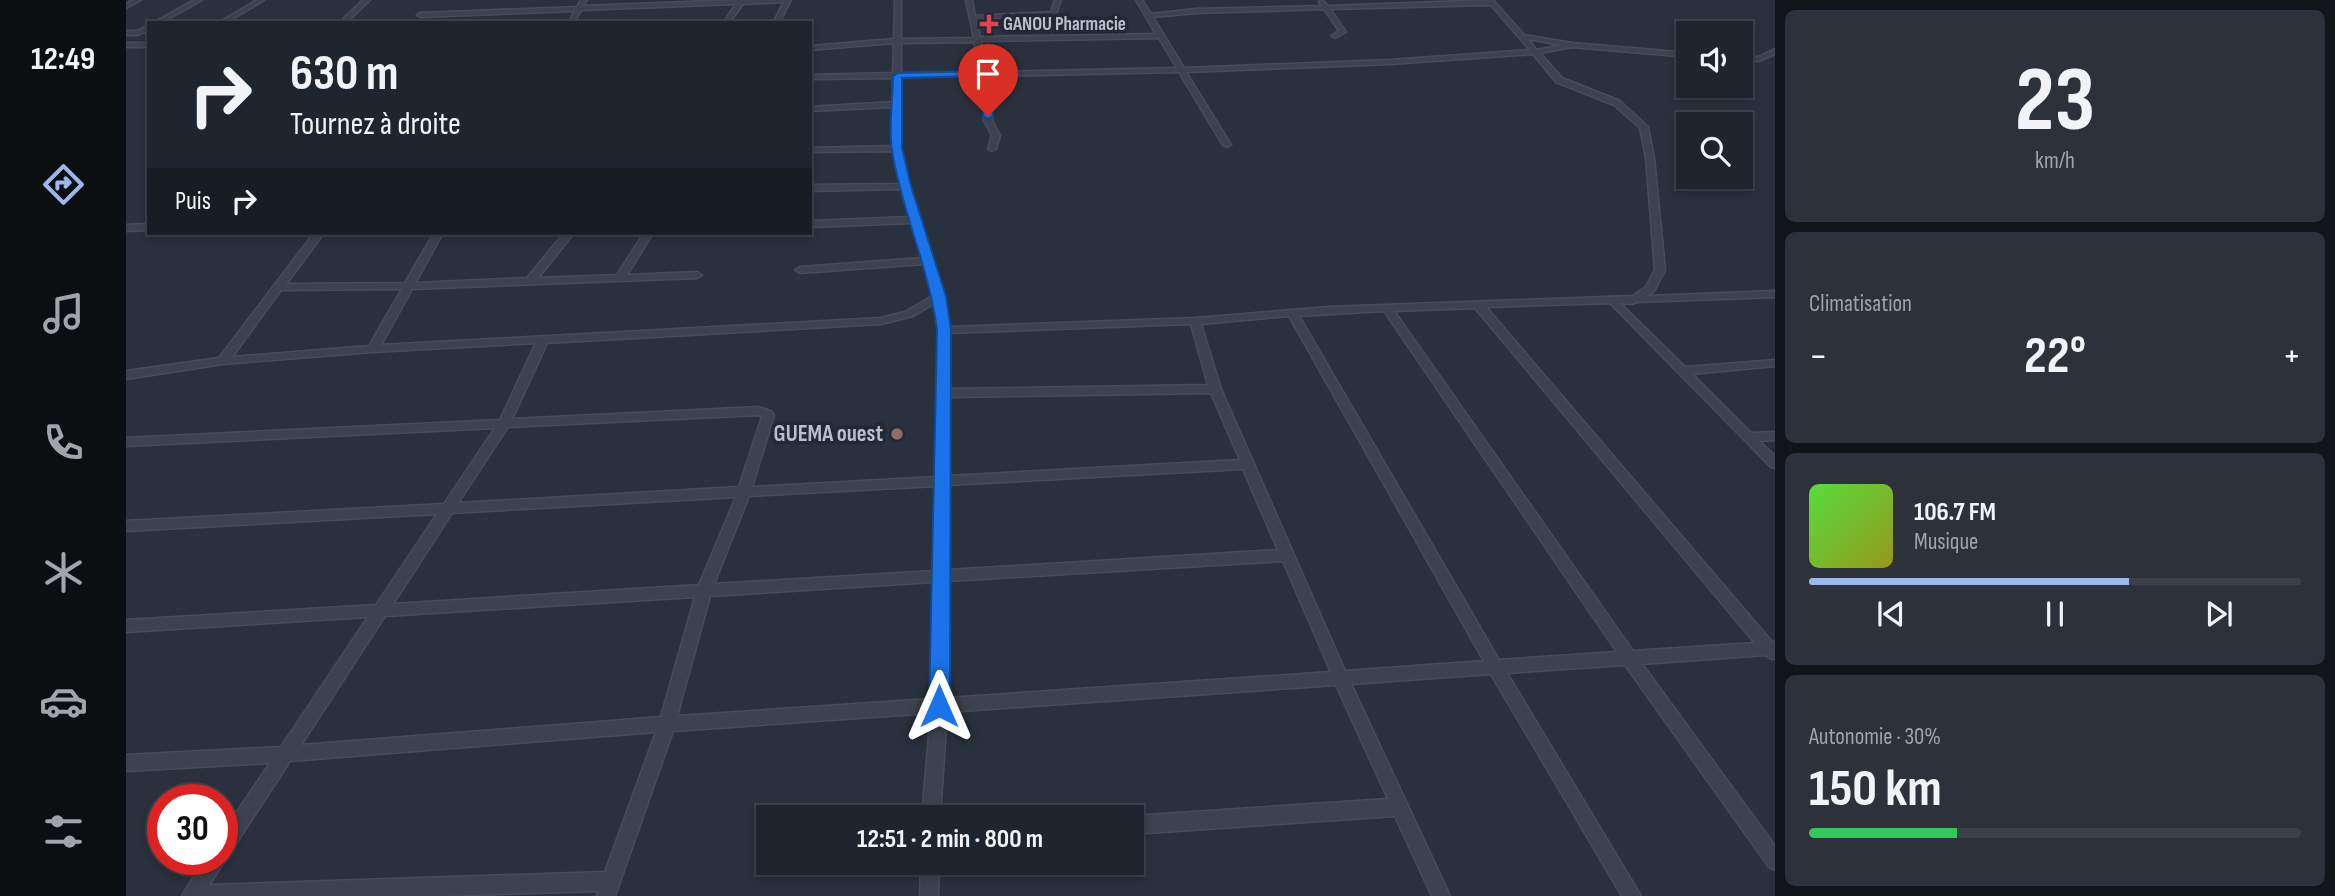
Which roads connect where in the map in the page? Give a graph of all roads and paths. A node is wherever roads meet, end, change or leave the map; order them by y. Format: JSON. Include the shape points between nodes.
{"nodes":[{"id":1,"x":138,"y":0,"type":"edge"},
{"id":2,"x":199,"y":0,"type":"edge"},
{"id":3,"x":261,"y":0,"type":"edge"},
{"id":4,"x":367,"y":0,"type":"edge"},
{"id":5,"x":584,"y":0,"type":"edge"},
{"id":6,"x":787,"y":0,"type":"edge"},
{"id":7,"x":898,"y":0,"type":"edge"},
{"id":8,"x":969,"y":0,"type":"edge"},
{"id":9,"x":1058,"y":0,"type":"edge"},
{"id":10,"x":1139,"y":0,"type":"edge"},
{"id":11,"x":1320,"y":0,"type":"edge"},
{"id":12,"x":741,"y":1,"type":"edge"},
{"id":13,"x":1492,"y":1,"type":"edge"},
{"id":14,"x":648,"y":3,"type":"edge"},
{"id":15,"x":126,"y":6,"type":"edge"},
{"id":16,"x":1325,"y":7,"type":"junction"},
{"id":17,"x":578,"y":9,"type":"junction"},
{"id":18,"x":420,"y":15,"type":"dead end"},
{"id":19,"x":1149,"y":16,"type":"junction"},
{"id":20,"x":977,"y":17,"type":"dead end"},
{"id":21,"x":160,"y":21,"type":"edge"},
{"id":22,"x":224,"y":21,"type":"edge"},
{"id":23,"x":344,"y":21,"type":"edge"},
{"id":24,"x":572,"y":21,"type":"edge"},
{"id":25,"x":727,"y":21,"type":"edge"},
{"id":26,"x":777,"y":21,"type":"edge"},
{"id":27,"x":147,"y":28,"type":"edge"},
{"id":28,"x":126,"y":33,"type":"edge"},
{"id":29,"x":138,"y":33,"type":"junction"},
{"id":30,"x":1158,"y":36,"type":"junction"},
{"id":31,"x":1335,"y":36,"type":"dead end"},
{"id":32,"x":1525,"y":37,"type":"junction"},
{"id":33,"x":978,"y":39,"type":"junction"},
{"id":34,"x":899,"y":41,"type":"junction"},
{"id":35,"x":126,"y":42,"type":"edge"},
{"id":36,"x":147,"y":45,"type":"edge"},
{"id":37,"x":1572,"y":45,"type":"junction"},
{"id":38,"x":812,"y":48,"type":"edge"},
{"id":39,"x":1536,"y":51,"type":"junction"},
{"id":40,"x":1775,"y":51,"type":"edge"},
{"id":41,"x":1676,"y":54,"type":"edge"},
{"id":42,"x":1753,"y":59,"type":"edge"},
{"id":43,"x":1179,"y":69,"type":"junction"},
{"id":44,"x":984,"y":74,"type":"junction"},
{"id":45,"x":898,"y":76,"type":"junction"},
{"id":46,"x":812,"y":77,"type":"edge"},
{"id":47,"x":898,"y":104,"type":"junction"},
{"id":48,"x":812,"y":109,"type":"edge"},
{"id":49,"x":1227,"y":145,"type":"dead end"},
{"id":50,"x":897,"y":148,"type":"junction"},
{"id":51,"x":992,"y":149,"type":"dead end"},
{"id":52,"x":812,"y":150,"type":"edge"},
{"id":53,"x":905,"y":186,"type":"junction"},
{"id":54,"x":812,"y":188,"type":"edge"},
{"id":55,"x":916,"y":220,"type":"junction"},
{"id":56,"x":812,"y":224,"type":"edge"},
{"id":57,"x":147,"y":227,"type":"edge"},
{"id":58,"x":126,"y":228,"type":"edge"},
{"id":59,"x":318,"y":235,"type":"edge"},
{"id":60,"x":437,"y":235,"type":"edge"},
{"id":61,"x":567,"y":235,"type":"edge"},
{"id":62,"x":647,"y":235,"type":"edge"},
{"id":63,"x":927,"y":261,"type":"junction"},
{"id":64,"x":800,"y":270,"type":"dead end"},
{"id":65,"x":698,"y":275,"type":"dead end"},
{"id":66,"x":620,"y":278,"type":"junction"},
{"id":67,"x":530,"y":281,"type":"junction"},
{"id":68,"x":407,"y":286,"type":"junction"},
{"id":69,"x":280,"y":287,"type":"junction"},
{"id":70,"x":1775,"y":294,"type":"edge"},
{"id":71,"x":939,"y":296,"type":"junction"},
{"id":72,"x":1632,"y":301,"type":"junction"},
{"id":73,"x":1614,"y":302,"type":"junction"},
{"id":74,"x":1478,"y":305,"type":"junction"},
{"id":75,"x":1388,"y":309,"type":"junction"},
{"id":76,"x":1292,"y":313,"type":"junction"},
{"id":77,"x":1195,"y":321,"type":"junction"},
{"id":78,"x":944,"y":330,"type":"junction"},
{"id":79,"x":543,"y":340,"type":"junction"},
{"id":80,"x":373,"y":349,"type":"junction"},
{"id":81,"x":223,"y":361,"type":"junction"},
{"id":82,"x":1775,"y":363,"type":"edge"},
{"id":83,"x":1682,"y":371,"type":"junction"},
{"id":84,"x":126,"y":375,"type":"edge"},
{"id":85,"x":1215,"y":389,"type":"junction"},
{"id":86,"x":945,"y":393,"type":"junction"},
{"id":87,"x":503,"y":425,"type":"junction"},
{"id":88,"x":1775,"y":436,"type":"edge"},
{"id":89,"x":1749,"y":437,"type":"junction"},
{"id":90,"x":126,"y":442,"type":"edge"},
{"id":91,"x":1248,"y":464,"type":"junction"},
{"id":92,"x":1775,"y":464,"type":"edge"},
{"id":93,"x":942,"y":481,"type":"junction"},
{"id":94,"x":744,"y":492,"type":"junction"},
{"id":95,"x":449,"y":508,"type":"junction"},
{"id":96,"x":126,"y":526,"type":"edge"},
{"id":97,"x":1288,"y":555,"type":"junction"},
{"id":98,"x":939,"y":577,"type":"junction"},
{"id":99,"x":704,"y":592,"type":"junction"},
{"id":100,"x":382,"y":610,"type":"junction"},
{"id":101,"x":126,"y":626,"type":"edge"},
{"id":102,"x":1773,"y":650,"type":"edge"},
{"id":103,"x":1629,"y":658,"type":"junction"},
{"id":104,"x":1495,"y":667,"type":"junction"},
{"id":105,"x":1341,"y":678,"type":"junction"},
{"id":106,"x":939,"y":706,"type":"junction"},
{"id":107,"x":667,"y":724,"type":"junction"},
{"id":108,"x":287,"y":754,"type":"junction"},
{"id":109,"x":126,"y":763,"type":"edge"},
{"id":110,"x":932,"y":805,"type":"edge"},
{"id":111,"x":1400,"y":807,"type":"junction"},
{"id":112,"x":1144,"y":824,"type":"edge"},
{"id":113,"x":238,"y":826,"type":"edge"},
{"id":114,"x":1775,"y":861,"type":"edge"},
{"id":115,"x":205,"y":875,"type":"edge"},
{"id":116,"x":930,"y":875,"type":"edge"},
{"id":117,"x":609,"y":888,"type":"edge"},
{"id":118,"x":192,"y":895,"type":"edge"},
{"id":119,"x":929,"y":896,"type":"edge"},
{"id":120,"x":1441,"y":896,"type":"edge"},
{"id":121,"x":1632,"y":896,"type":"edge"}],
"edges":[{"from":1,"to":15,"type":"street"},
{"from":2,"to":21,"type":"street"},
{"from":3,"to":22,"type":"street"},
{"from":4,"to":23,"type":"street"},
{"from":5,"to":17,"type":"street"},
{"from":6,"to":12,"type":"street"},
{"from":6,"to":26,"type":"street"},
{"from":7,"to":34,"type":"street"},
{"from":8,"to":33,"type":"street"},
{"from":9,"to":20,"type":"street","via":[[1049,14]]},
{"from":10,"to":19,"type":"street"},
{"from":11,"to":16,"type":"street"},
{"from":12,"to":14,"type":"street"},
{"from":12,"to":25,"type":"street"},
{"from":13,"to":16,"type":"street"},
{"from":13,"to":32,"type":"street"},
{"from":14,"to":17,"type":"street"},
{"from":16,"to":19,"type":"street","via":[[1217,6]]},
{"from":16,"to":31,"type":"street","via":[[1343,32]]},
{"from":17,"to":18,"type":"street"},
{"from":17,"to":24,"type":"street"},
{"from":19,"to":30,"type":"street"},
{"from":27,"to":29,"type":"street"},
{"from":28,"to":29,"type":"street"},
{"from":29,"to":35,"type":"street"},
{"from":30,"to":33,"type":"street"},
{"from":30,"to":43,"type":"street"},
{"from":32,"to":37,"type":"street"},
{"from":32,"to":39,"type":"street"},
{"from":33,"to":34,"type":"street"},
{"from":33,"to":44,"type":"street"},
{"from":34,"to":38,"type":"street"},
{"from":34,"to":45,"type":"street"},
{"from":35,"to":36,"type":"street"},
{"from":37,"to":39,"type":"street"},
{"from":37,"to":41,"type":"street"},
{"from":39,"to":43,"type":"street","via":[[1391,62]]},
{"from":39,"to":72,"type":"street","via":[[1561,81],[1617,103],[1644,127],[1660,270],[1650,289]]},
{"from":40,"to":42,"type":"street"},
{"from":43,"to":44,"type":"street"},
{"from":43,"to":49,"type":"street"},
{"from":44,"to":45,"type":"street"},
{"from":44,"to":51,"type":"street","via":[[988,121],[996,135]]},
{"from":45,"to":46,"type":"street"},
{"from":45,"to":47,"type":"street"},
{"from":47,"to":48,"type":"street"},
{"from":47,"to":50,"type":"street"},
{"from":50,"to":52,"type":"street"},
{"from":50,"to":53,"type":"street"},
{"from":53,"to":54,"type":"street"},
{"from":53,"to":55,"type":"street"},
{"from":55,"to":56,"type":"street"},
{"from":55,"to":63,"type":"street"},
{"from":57,"to":58,"type":"street"},
{"from":59,"to":69,"type":"street"},
{"from":60,"to":68,"type":"street"},
{"from":61,"to":67,"type":"street"},
{"from":62,"to":66,"type":"street"},
{"from":63,"to":64,"type":"street"},
{"from":63,"to":71,"type":"street"},
{"from":65,"to":66,"type":"street"},
{"from":66,"to":67,"type":"street"},
{"from":67,"to":68,"type":"street"},
{"from":68,"to":69,"type":"street"},
{"from":68,"to":80,"type":"street"},
{"from":69,"to":81,"type":"street"},
{"from":70,"to":72,"type":"street"},
{"from":71,"to":78,"type":"street"},
{"from":71,"to":79,"type":"street","via":[[909,314],[881,321]]},
{"from":72,"to":73,"type":"street"},
{"from":73,"to":74,"type":"street"},
{"from":73,"to":83,"type":"street"},
{"from":74,"to":75,"type":"street"},
{"from":74,"to":102,"type":"street"},
{"from":75,"to":76,"type":"street"},
{"from":75,"to":103,"type":"street"},
{"from":76,"to":77,"type":"street"},
{"from":76,"to":104,"type":"street"},
{"from":77,"to":78,"type":"street"},
{"from":77,"to":85,"type":"street"},
{"from":78,"to":86,"type":"street"},
{"from":79,"to":80,"type":"street"},
{"from":79,"to":87,"type":"street"},
{"from":80,"to":81,"type":"street"},
{"from":81,"to":84,"type":"street"},
{"from":82,"to":83,"type":"street"},
{"from":83,"to":89,"type":"street"},
{"from":85,"to":86,"type":"street"},
{"from":85,"to":91,"type":"street"},
{"from":86,"to":93,"type":"street"},
{"from":87,"to":90,"type":"street"},
{"from":87,"to":94,"type":"street","via":[[759,411],[768,415],[767,422]]},
{"from":87,"to":95,"type":"street"},
{"from":88,"to":89,"type":"street"},
{"from":89,"to":92,"type":"street"},
{"from":91,"to":93,"type":"street"},
{"from":91,"to":97,"type":"street"},
{"from":93,"to":94,"type":"street"},
{"from":93,"to":98,"type":"street"},
{"from":94,"to":95,"type":"street"},
{"from":94,"to":99,"type":"street"},
{"from":95,"to":96,"type":"street"},
{"from":95,"to":100,"type":"street"},
{"from":97,"to":98,"type":"street"},
{"from":97,"to":105,"type":"street"},
{"from":98,"to":99,"type":"street"},
{"from":98,"to":106,"type":"street"},
{"from":99,"to":100,"type":"street"},
{"from":99,"to":107,"type":"street"},
{"from":100,"to":101,"type":"street"},
{"from":100,"to":108,"type":"street"},
{"from":102,"to":103,"type":"street"},
{"from":103,"to":104,"type":"street"},
{"from":103,"to":114,"type":"street"},
{"from":104,"to":105,"type":"street"},
{"from":104,"to":121,"type":"street"},
{"from":105,"to":106,"type":"street"},
{"from":105,"to":111,"type":"street"},
{"from":106,"to":107,"type":"street"},
{"from":106,"to":110,"type":"street"},
{"from":107,"to":108,"type":"street"},
{"from":107,"to":117,"type":"street"},
{"from":108,"to":109,"type":"street"},
{"from":108,"to":113,"type":"street"},
{"from":111,"to":112,"type":"street"},
{"from":111,"to":120,"type":"street"},
{"from":115,"to":118,"type":"street"},
{"from":116,"to":119,"type":"street"},
{"from":117,"to":118,"type":"street"}]}
